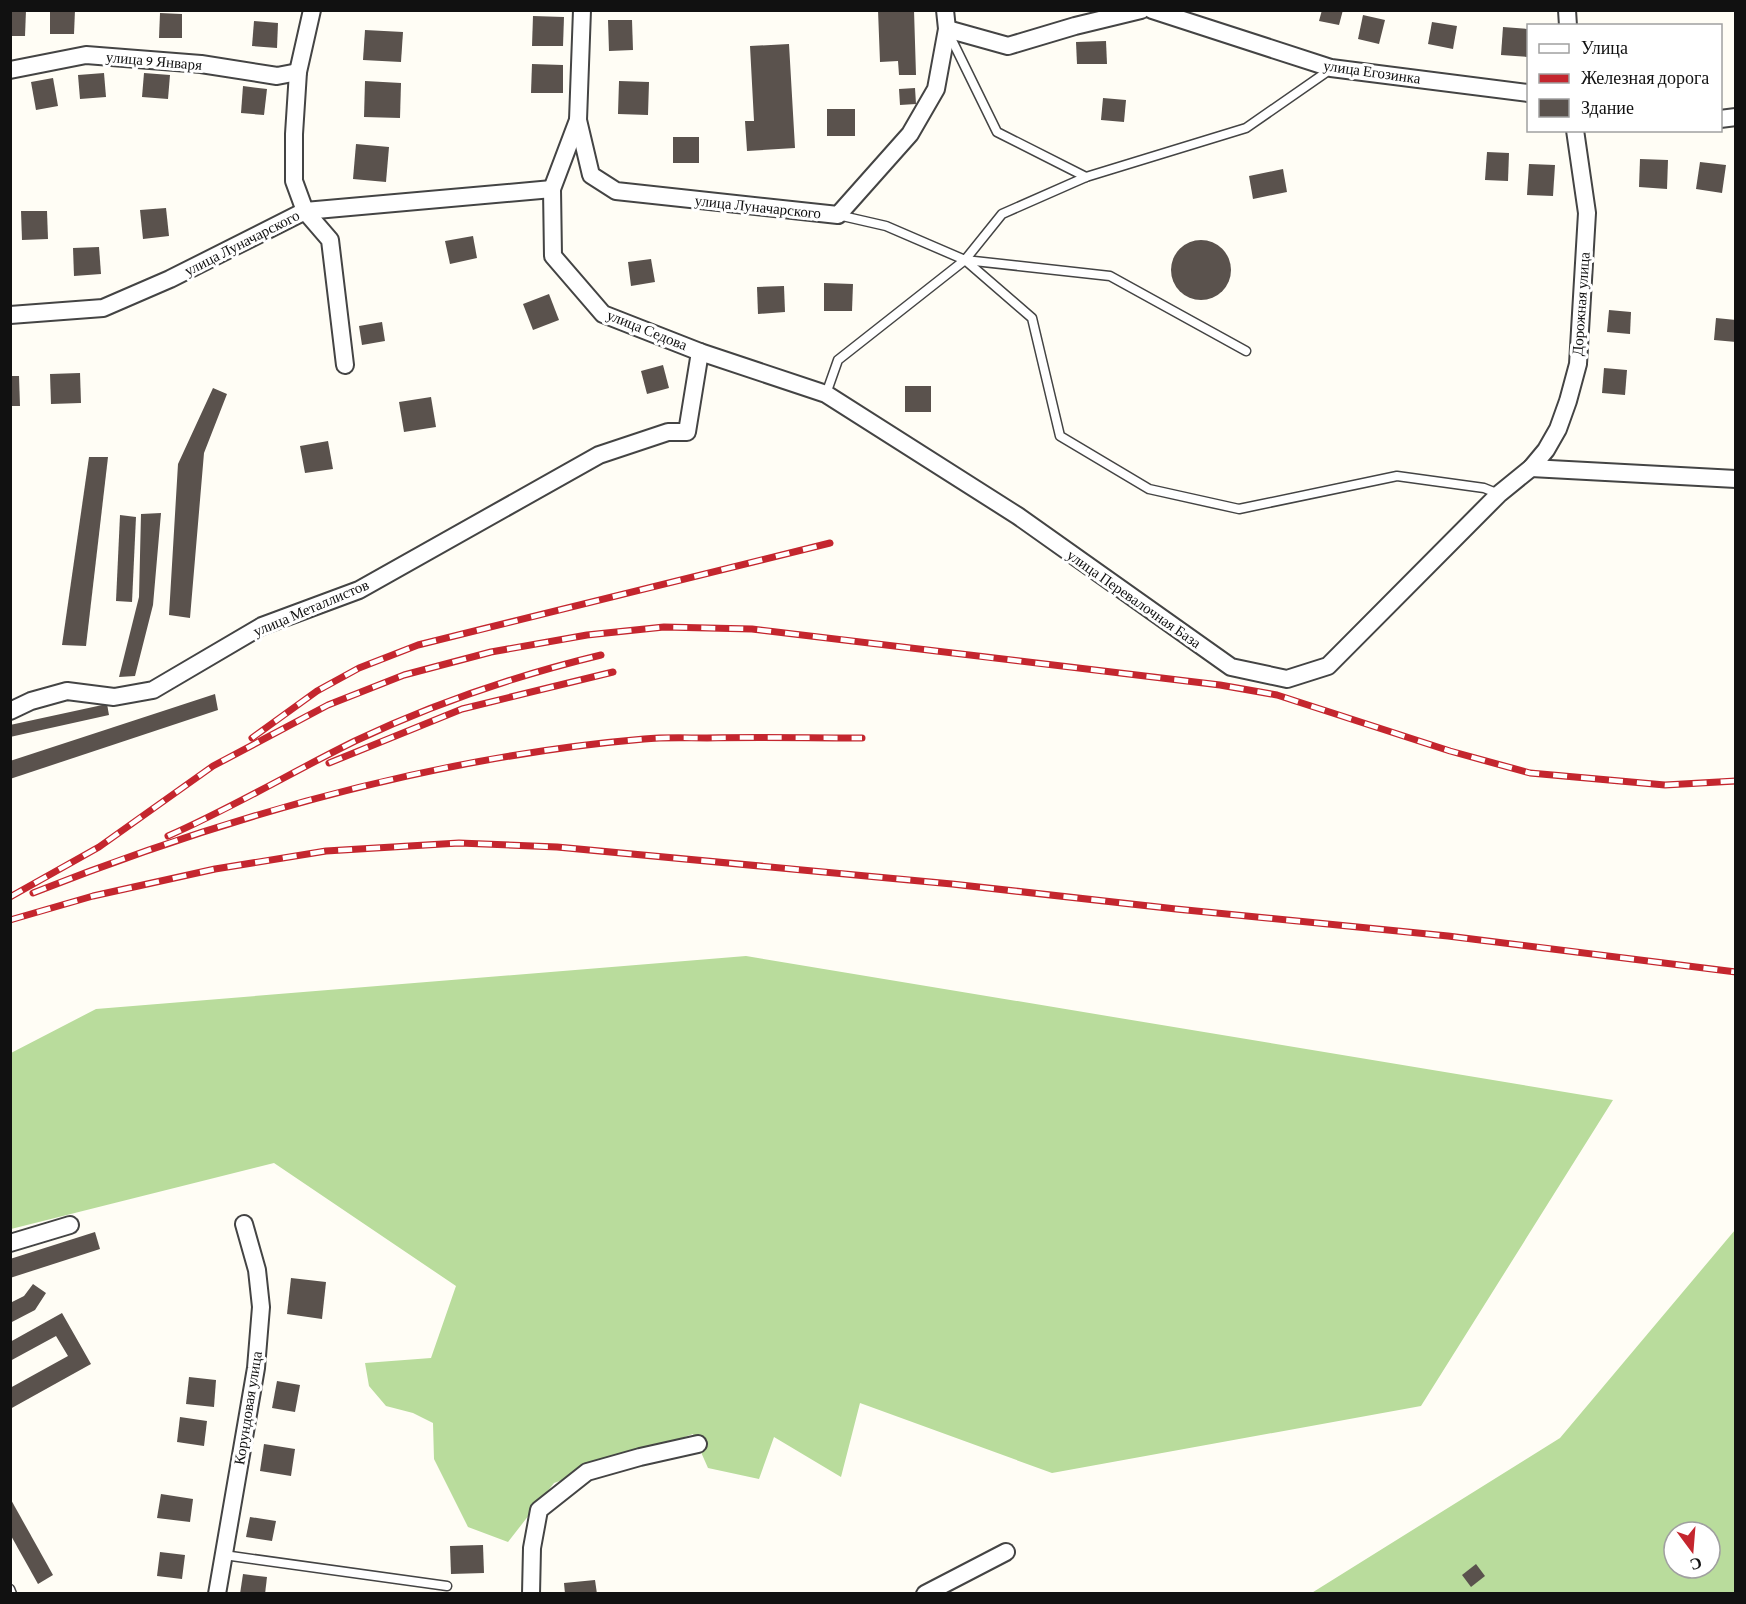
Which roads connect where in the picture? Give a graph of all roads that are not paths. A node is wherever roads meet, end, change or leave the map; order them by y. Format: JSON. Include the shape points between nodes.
{"nodes":[{"id":1,"x":312,"y":10,"type":"edge"},
{"id":2,"x":582,"y":10,"type":"edge"},
{"id":3,"x":945,"y":10,"type":"edge"},
{"id":4,"x":1141,"y":10,"type":"edge"},
{"id":5,"x":1152,"y":10,"type":"edge"},
{"id":6,"x":946,"y":29,"type":"junction"},
{"id":7,"x":1331,"y":68,"type":"junction"},
{"id":8,"x":10,"y":70,"type":"edge"},
{"id":9,"x":298,"y":72,"type":"junction"},
{"id":10,"x":1527,"y":93,"type":"edge"},
{"id":11,"x":578,"y":120,"type":"junction"},
{"id":12,"x":1575,"y":132,"type":"edge"},
{"id":13,"x":1086,"y":177,"type":"junction"},
{"id":14,"x":552,"y":189,"type":"junction"},
{"id":15,"x":305,"y":211,"type":"junction"},
{"id":16,"x":838,"y":215,"type":"junction"},
{"id":17,"x":965,"y":260,"type":"junction"},
{"id":18,"x":10,"y":315,"type":"edge"},
{"id":19,"x":1246,"y":351,"type":"dead end"},
{"id":20,"x":700,"y":352,"type":"junction"},
{"id":21,"x":345,"y":364,"type":"dead end"},
{"id":22,"x":826,"y":394,"type":"junction"},
{"id":23,"x":599,"y":455,"type":"joint"},
{"id":24,"x":1531,"y":468,"type":"junction"},
{"id":25,"x":1736,"y":479,"type":"edge"},
{"id":26,"x":1499,"y":494,"type":"junction"},
{"id":27,"x":10,"y":711,"type":"edge"},
{"id":28,"x":244,"y":1224,"type":"dead end"},
{"id":29,"x":70,"y":1225,"type":"dead end"},
{"id":30,"x":10,"y":1243,"type":"edge"},
{"id":31,"x":698,"y":1444,"type":"dead end"},
{"id":32,"x":1006,"y":1552,"type":"dead end"},
{"id":33,"x":224,"y":1555,"type":"junction"},
{"id":34,"x":447,"y":1586,"type":"dead end"},
{"id":35,"x":10,"y":1589,"type":"edge"},
{"id":36,"x":12,"y":1593,"type":"edge"},
{"id":37,"x":217,"y":1593,"type":"edge"},
{"id":38,"x":531,"y":1593,"type":"edge"},
{"id":39,"x":925,"y":1593,"type":"edge"}],
"edges":[{"from":1,"to":9,"type":"street"},
{"from":2,"to":11,"type":"street","name":"улица Седова"},
{"from":3,"to":6,"type":"street","name":"улица Луначарского"},
{"from":4,"to":6,"type":"street","via":[[1008,46]]},
{"from":5,"to":7,"type":"street","name":"улица Егозинка"},
{"from":6,"to":13,"type":"lane","via":[[997,132]]},
{"from":6,"to":16,"type":"street","name":"улица Луначарского","via":[[936,89],[910,135]]},
{"from":7,"to":10,"type":"street","name":"улица Егозинка"},
{"from":7,"to":13,"type":"lane","via":[[1246,128]]},
{"from":8,"to":9,"type":"street","name":"улица 9 Января","via":[[86,55],[201,64],[277,76]]},
{"from":9,"to":15,"type":"street","via":[[294,181]]},
{"from":11,"to":14,"type":"street","name":"улица Седова"},
{"from":11,"to":16,"type":"street","name":"улица Луначарского","via":[[591,175],[616,191]]},
{"from":12,"to":24,"type":"street","name":"Дорожная улица","via":[[1587,213],[1578,364],[1558,429]]},
{"from":13,"to":17,"type":"lane","via":[[1002,214]]},
{"from":14,"to":15,"type":"street","name":"улица Луначарского"},
{"from":14,"to":20,"type":"street","name":"улица Седова","via":[[553,255],[603,314]]},
{"from":15,"to":18,"type":"street","name":"улица Луначарского","via":[[103,308]]},
{"from":15,"to":21,"type":"street","via":[[330,240]]},
{"from":16,"to":17,"type":"lane","via":[[886,226]]},
{"from":17,"to":19,"type":"lane","via":[[1110,276]]},
{"from":17,"to":22,"type":"lane","via":[[838,360]]},
{"from":17,"to":26,"type":"lane","via":[[1032,318],[1060,436],[1149,489],[1239,509],[1397,476]]},
{"from":20,"to":22,"type":"street","name":"улица Перевалочная База"},
{"from":20,"to":23,"type":"street","name":"улица Седова","via":[[687,432],[668,432]]},
{"from":22,"to":26,"type":"street","name":"улица Перевалочная База","via":[[1018,516],[1231,667],[1287,679],[1328,666]]},
{"from":23,"to":27,"type":"street","name":"улица Металлистов","via":[[359,590],[262,626],[153,690],[114,697],[67,692]]},
{"from":24,"to":25,"type":"street"},
{"from":24,"to":26,"type":"street","name":"улица Перевалочная База"},
{"from":28,"to":33,"type":"street","name":"Корундовая улица","via":[[258,1269],[261,1307],[256,1368]]},
{"from":29,"to":30,"type":"street"},
{"from":31,"to":38,"type":"street","via":[[587,1472],[539,1510],[532,1548]]},
{"from":32,"to":39,"type":"street"},
{"from":33,"to":34,"type":"lane"},
{"from":33,"to":37,"type":"street","name":"Корундовая улица"},
{"from":35,"to":36,"type":"lane"}]}
